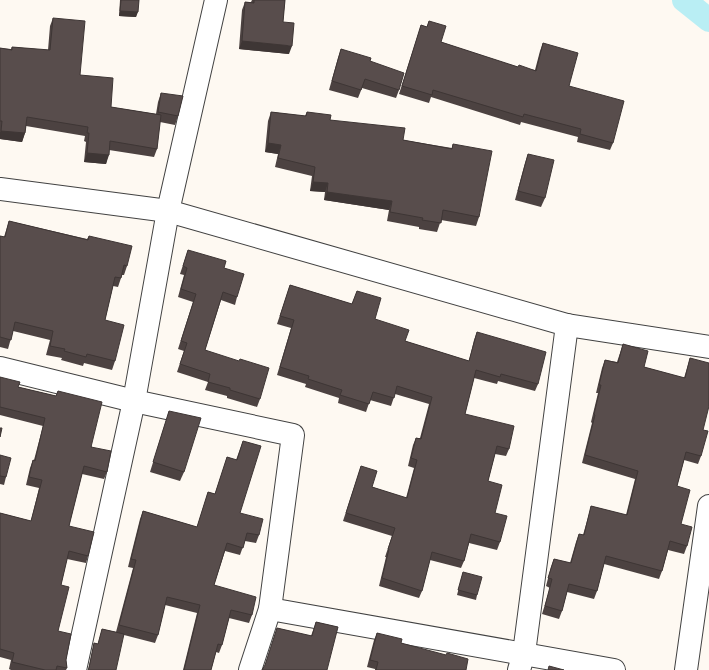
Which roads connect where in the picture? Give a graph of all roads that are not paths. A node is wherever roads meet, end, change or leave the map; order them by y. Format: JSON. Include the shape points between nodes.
{"nodes":[{"id":1,"x":216,"y":0,"type":"edge"},
{"id":2,"x":0,"y":189,"type":"edge"},
{"id":3,"x":168,"y":211,"type":"junction"},
{"id":4,"x":567,"y":325,"type":"junction"},
{"id":5,"x":709,"y":347,"type":"edge"},
{"id":6,"x":0,"y":368,"type":"edge"},
{"id":7,"x":134,"y":401,"type":"junction"},
{"id":8,"x":709,"y":506,"type":"edge"},
{"id":9,"x":270,"y":609,"type":"junction"},
{"id":10,"x":521,"y":662,"type":"edge"},
{"id":11,"x":76,"y":670,"type":"edge"},
{"id":12,"x":250,"y":670,"type":"edge"},
{"id":13,"x":614,"y":670,"type":"edge"},
{"id":14,"x":686,"y":670,"type":"edge"}],
"edges":[{"from":1,"to":3,"type":"street"},
{"from":2,"to":3,"type":"street"},
{"from":3,"to":4,"type":"street"},
{"from":3,"to":7,"type":"street"},
{"from":4,"to":5,"type":"street"},
{"from":4,"to":10,"type":"street"},
{"from":6,"to":7,"type":"street"},
{"from":7,"to":9,"type":"street","via":[[293,435]]},
{"from":7,"to":11,"type":"street"},
{"from":8,"to":14,"type":"street"},
{"from":9,"to":10,"type":"street"},
{"from":9,"to":12,"type":"street"},
{"from":10,"to":13,"type":"street"}]}
